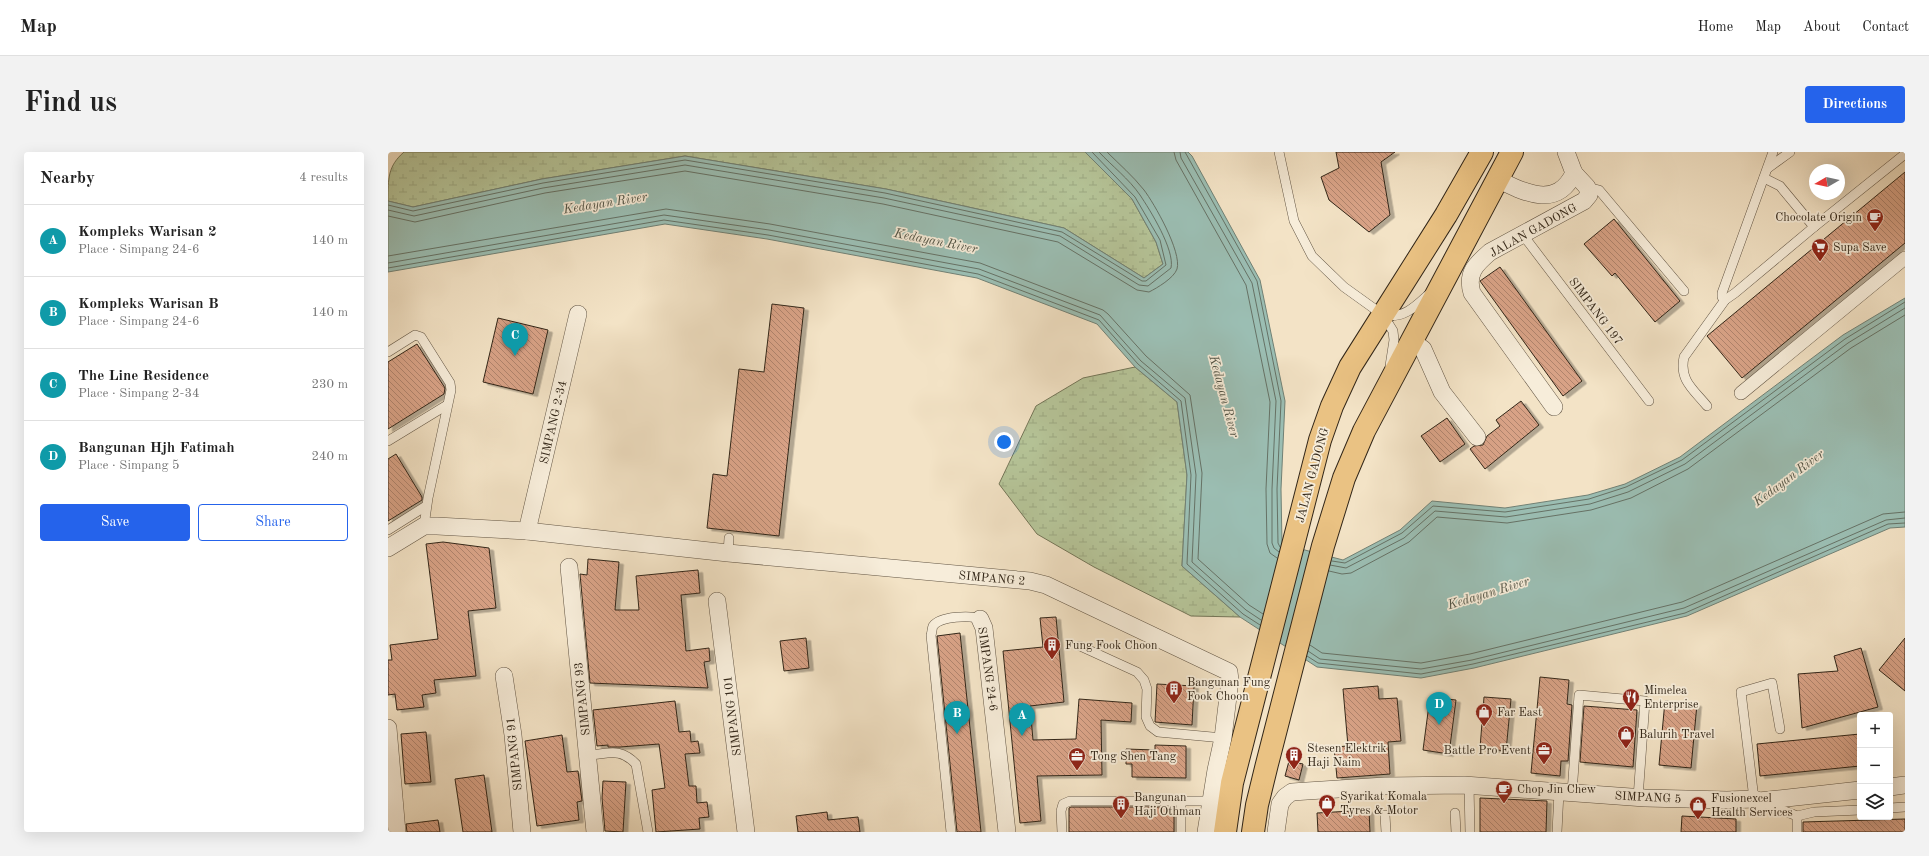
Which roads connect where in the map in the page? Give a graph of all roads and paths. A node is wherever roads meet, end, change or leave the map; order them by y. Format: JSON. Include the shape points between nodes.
{"nodes":[{"id":1,"x":1279,"y":152,"type":"edge"},
{"id":2,"x":1512,"y":152,"type":"edge"},
{"id":3,"x":1566,"y":152,"type":"edge"},
{"id":4,"x":1773,"y":152,"type":"edge"},
{"id":5,"x":1790,"y":152,"type":"edge"},
{"id":6,"x":1905,"y":154,"type":"edge"},
{"id":7,"x":1478,"y":160,"type":"edge"},
{"id":8,"x":1768,"y":168,"type":"junction"},
{"id":9,"x":1574,"y":173,"type":"junction"},
{"id":10,"x":1764,"y":178,"type":"junction"},
{"id":11,"x":1498,"y":179,"type":"junction"},
{"id":12,"x":1587,"y":188,"type":"junction"},
{"id":13,"x":1814,"y":227,"type":"junction"},
{"id":14,"x":1523,"y":235,"type":"junction"},
{"id":15,"x":1905,"y":258,"type":"edge"},
{"id":16,"x":1444,"y":282,"type":"junction"},
{"id":17,"x":1684,"y":291,"type":"dead end"},
{"id":18,"x":1725,"y":300,"type":"junction"},
{"id":19,"x":578,"y":314,"type":"dead end"},
{"id":20,"x":1383,"y":315,"type":"junction"},
{"id":21,"x":1412,"y":341,"type":"junction"},
{"id":22,"x":388,"y":352,"type":"edge"},
{"id":23,"x":1385,"y":391,"type":"junction"},
{"id":24,"x":1741,"y":393,"type":"dead end"},
{"id":25,"x":1649,"y":401,"type":"dead end"},
{"id":26,"x":447,"y":405,"type":"junction"},
{"id":27,"x":1707,"y":406,"type":"dead end"},
{"id":28,"x":1554,"y":407,"type":"dead end"},
{"id":29,"x":1477,"y":437,"type":"dead end"},
{"id":30,"x":388,"y":441,"type":"edge"},
{"id":31,"x":426,"y":506,"type":"junction"},
{"id":32,"x":424,"y":526,"type":"junction"},
{"id":33,"x":388,"y":530,"type":"edge"},
{"id":34,"x":527,"y":531,"type":"junction"},
{"id":35,"x":388,"y":548,"type":"edge"},
{"id":36,"x":569,"y":567,"type":"dead end"},
{"id":37,"x":717,"y":601,"type":"dead end"},
{"id":38,"x":980,"y":619,"type":"joint"},
{"id":39,"x":1080,"y":646,"type":"dead end"},
{"id":40,"x":504,"y":676,"type":"dead end"},
{"id":41,"x":388,"y":728,"type":"edge"},
{"id":42,"x":1780,"y":729,"type":"dead end"},
{"id":43,"x":1223,"y":738,"type":"junction"},
{"id":44,"x":588,"y":756,"type":"junction"},
{"id":45,"x":1469,"y":785,"type":"junction"},
{"id":46,"x":1905,"y":785,"type":"edge"},
{"id":47,"x":1893,"y":787,"type":"edge"},
{"id":48,"x":1857,"y":790,"type":"edge"},
{"id":49,"x":1566,"y":792,"type":"junction"},
{"id":50,"x":1638,"y":798,"type":"junction"},
{"id":51,"x":1211,"y":800,"type":"junction"},
{"id":52,"x":1757,"y":800,"type":"junction"},
{"id":53,"x":1181,"y":801,"type":"junction"},
{"id":54,"x":1905,"y":807,"type":"edge"},
{"id":55,"x":1893,"y":808,"type":"edge"},
{"id":56,"x":1857,"y":810,"type":"edge"},
{"id":57,"x":1455,"y":813,"type":"dead end"},
{"id":58,"x":1385,"y":815,"type":"dead end"},
{"id":59,"x":1797,"y":816,"type":"junction"},
{"id":60,"x":397,"y":832,"type":"edge"},
{"id":61,"x":522,"y":832,"type":"edge"},
{"id":62,"x":595,"y":832,"type":"edge"},
{"id":63,"x":648,"y":832,"type":"edge"},
{"id":64,"x":746,"y":832,"type":"edge"},
{"id":65,"x":951,"y":832,"type":"edge"},
{"id":66,"x":1007,"y":832,"type":"edge"},
{"id":67,"x":1062,"y":832,"type":"edge"},
{"id":68,"x":1181,"y":832,"type":"edge"},
{"id":69,"x":1206,"y":832,"type":"edge"},
{"id":70,"x":1225,"y":832,"type":"edge"},
{"id":71,"x":1253,"y":832,"type":"edge"},
{"id":72,"x":1276,"y":832,"type":"edge"},
{"id":73,"x":1386,"y":832,"type":"edge"},
{"id":74,"x":1456,"y":832,"type":"edge"},
{"id":75,"x":1470,"y":832,"type":"edge"},
{"id":76,"x":1557,"y":832,"type":"edge"},
{"id":77,"x":1797,"y":832,"type":"edge"}],
"edges":[{"from":1,"to":20,"type":"lane","via":[[1294,221],[1312,256],[1344,287]]},
{"from":2,"to":11,"type":"main road"},
{"from":3,"to":9,"type":"street"},
{"from":4,"to":8,"type":"lane"},
{"from":5,"to":8,"type":"lane"},
{"from":6,"to":13,"type":"lane"},
{"from":7,"to":11,"type":"main road"},
{"from":7,"to":20,"type":"main road","name":"JALAN GADONG","via":[[1443,221]]},
{"from":8,"to":10,"type":"lane"},
{"from":9,"to":11,"type":"street","via":[[1569,183],[1550,195],[1536,195],[1519,190]]},
{"from":9,"to":12,"type":"street"},
{"from":10,"to":13,"type":"lane","via":[[1780,186]]},
{"from":10,"to":18,"type":"lane","via":[[1722,293]]},
{"from":11,"to":16,"type":"main road"},
{"from":12,"to":14,"type":"street","name":"JALAN GADONG","via":[[1589,195],[1584,201]]},
{"from":12,"to":17,"type":"lane","via":[[1599,190]]},
{"from":13,"to":18,"type":"lane"},
{"from":14,"to":25,"type":"lane","name":"SIMPANG 197"},
{"from":14,"to":28,"type":"street","name":"JALAN GADONG","via":[[1490,252],[1477,263],[1470,274],[1469,284],[1472,293]]},
{"from":15,"to":24,"type":"street"},
{"from":16,"to":20,"type":"lane","via":[[1402,315]]},
{"from":16,"to":21,"type":"main road"},
{"from":18,"to":27,"type":"lane","via":[[1684,357],[1681,368],[1684,378]]},
{"from":19,"to":34,"type":"street","name":"SIMPANG 2-34"},
{"from":20,"to":23,"type":"lane","via":[[1393,331],[1394,340]]},
{"from":20,"to":70,"type":"main road","name":"JALAN GADONG","via":[[1350,367],[1320,440],[1232,783]]},
{"from":21,"to":23,"type":"main road"},
{"from":21,"to":29,"type":"street","via":[[1423,349],[1442,392]]},
{"from":22,"to":26,"type":"lane","via":[[416,335],[421,337],[450,383]]},
{"from":23,"to":71,"type":"main road","via":[[1344,478],[1323,546],[1257,805]]},
{"from":26,"to":30,"type":"lane"},
{"from":26,"to":31,"type":"lane"},
{"from":31,"to":32,"type":"lane"},
{"from":31,"to":33,"type":"lane"},
{"from":32,"to":34,"type":"street"},
{"from":32,"to":35,"type":"street"},
{"from":34,"to":43,"type":"street","name":"SIMPANG 2","via":[[728,546],[1030,581],[1046,585],[1229,672]]},
{"from":36,"to":44,"type":"street","name":"SIMPANG 93"},
{"from":37,"to":64,"type":"street","name":"SIMPANG 101"},
{"from":38,"to":65,"type":"lane","name":"SIMPANG 24-6","via":[[972,616],[941,620],[933,626],[931,635]]},
{"from":38,"to":66,"type":"street","name":"SIMPANG 24-6","via":[[984,628]]},
{"from":39,"to":43,"type":"lane","via":[[1137,672],[1147,689],[1146,717],[1150,726],[1158,732]]},
{"from":40,"to":61,"type":"street","name":"SIMPANG 91"},
{"from":41,"to":60,"type":"street"},
{"from":42,"to":52,"type":"lane","via":[[1772,683],[1741,692]]},
{"from":43,"to":51,"type":"street"},
{"from":44,"to":62,"type":"street","name":"SIMPANG 93"},
{"from":44,"to":63,"type":"lane","via":[[620,752],[636,764]]},
{"from":45,"to":49,"type":"street","name":"SIMPANG 5"},
{"from":45,"to":72,"type":"street","name":"SIMPANG 5","via":[[1385,786],[1292,792],[1284,796],[1280,804]]},
{"from":45,"to":75,"type":"lane"},
{"from":46,"to":47,"type":"street"},
{"from":48,"to":52,"type":"street","name":"SIMPANG 5"},
{"from":49,"to":50,"type":"street","name":"SIMPANG 5"},
{"from":49,"to":50,"type":"lane","via":[[1580,695],[1645,701]]},
{"from":49,"to":76,"type":"lane"},
{"from":50,"to":52,"type":"street","name":"SIMPANG 5"},
{"from":51,"to":53,"type":"lane"},
{"from":51,"to":69,"type":"street"},
{"from":52,"to":59,"type":"lane"},
{"from":53,"to":67,"type":"lane","via":[[1070,801],[1063,804],[1061,810]]},
{"from":53,"to":68,"type":"lane"},
{"from":54,"to":55,"type":"lane"},
{"from":56,"to":59,"type":"lane","via":[[1814,812]]},
{"from":57,"to":74,"type":"lane"},
{"from":58,"to":73,"type":"lane"},
{"from":59,"to":77,"type":"lane"}]}
